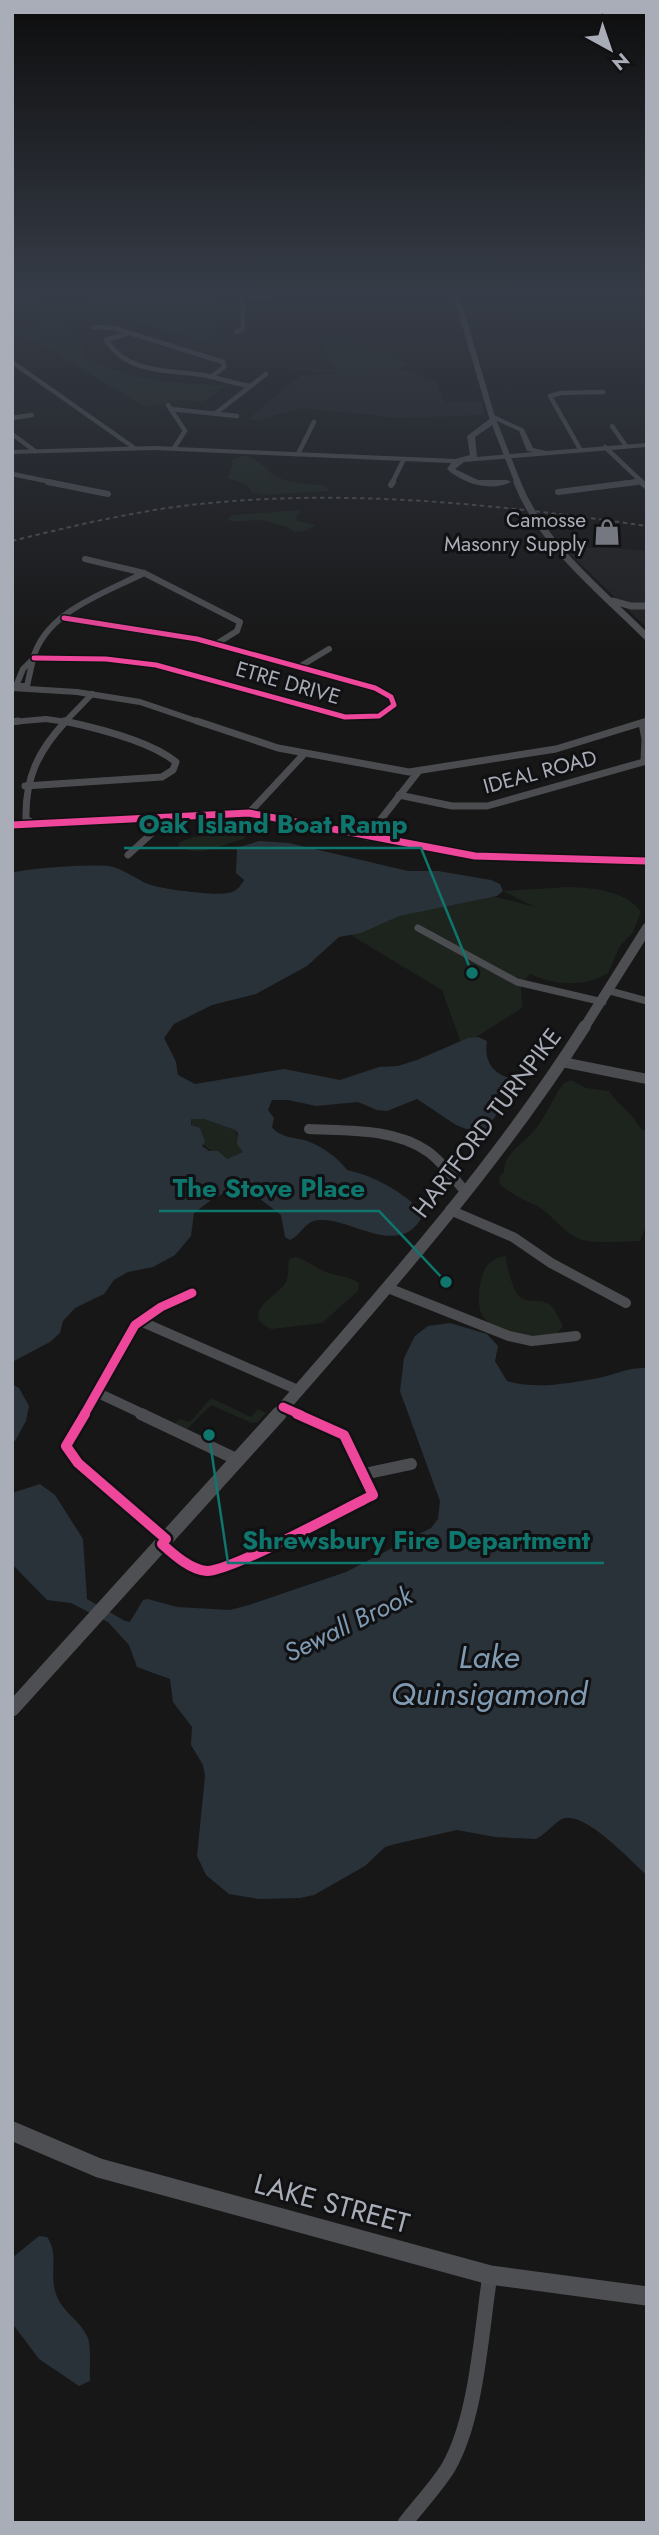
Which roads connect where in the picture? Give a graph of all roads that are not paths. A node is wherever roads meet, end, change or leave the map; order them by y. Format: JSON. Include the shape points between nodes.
{"nodes":[{"id":1,"x":83,"y":412,"type":"edge"},
{"id":2,"x":173,"y":412,"type":"edge"},
{"id":3,"x":211,"y":412,"type":"edge"},
{"id":4,"x":490,"y":412,"type":"edge"},
{"id":5,"x":558,"y":412,"type":"edge"},
{"id":6,"x":216,"y":413,"type":"joint"},
{"id":7,"x":32,"y":415,"type":"dead end"},
{"id":8,"x":237,"y":416,"type":"dead end"},
{"id":9,"x":12,"y":418,"type":"edge"},
{"id":10,"x":492,"y":420,"type":"junction"},
{"id":11,"x":314,"y":422,"type":"dead end"},
{"id":12,"x":612,"y":426,"type":"dead end"},
{"id":13,"x":12,"y":434,"type":"edge"},
{"id":14,"x":524,"y":434,"type":"junction"},
{"id":15,"x":496,"y":435,"type":"junction"},
{"id":16,"x":647,"y":445,"type":"edge"},
{"id":17,"x":626,"y":446,"type":"junction"},
{"id":18,"x":132,"y":447,"type":"junction"},
{"id":19,"x":605,"y":447,"type":"junction"},
{"id":20,"x":174,"y":448,"type":"junction"},
{"id":21,"x":580,"y":449,"type":"junction"},
{"id":22,"x":35,"y":451,"type":"junction"},
{"id":23,"x":12,"y":452,"type":"edge"},
{"id":24,"x":524,"y":453,"type":"junction"},
{"id":25,"x":299,"y":454,"type":"junction"},
{"id":26,"x":404,"y":459,"type":"junction"},
{"id":27,"x":490,"y":459,"type":"junction"},
{"id":28,"x":434,"y":461,"type":"junction"},
{"id":29,"x":464,"y":461,"type":"junction"},
{"id":30,"x":12,"y":474,"type":"edge"},
{"id":31,"x":641,"y":481,"type":"junction"},
{"id":32,"x":391,"y":485,"type":"dead end"},
{"id":33,"x":509,"y":486,"type":"junction"},
{"id":34,"x":647,"y":487,"type":"edge"},
{"id":35,"x":558,"y":492,"type":"dead end"},
{"id":36,"x":108,"y":494,"type":"dead end"},
{"id":37,"x":85,"y":559,"type":"dead end"},
{"id":38,"x":144,"y":573,"type":"junction"},
{"id":39,"x":611,"y":601,"type":"junction"},
{"id":40,"x":643,"y":608,"type":"edge"},
{"id":41,"x":64,"y":618,"type":"junction"},
{"id":42,"x":646,"y":636,"type":"edge"},
{"id":43,"x":216,"y":644,"type":"junction"},
{"id":44,"x":647,"y":648,"type":"edge"},
{"id":45,"x":328,"y":649,"type":"dead end"},
{"id":46,"x":34,"y":658,"type":"junction"},
{"id":47,"x":299,"y":667,"type":"junction"},
{"id":48,"x":12,"y":688,"type":"edge"},
{"id":49,"x":22,"y":688,"type":"junction"},
{"id":50,"x":92,"y":694,"type":"junction"},
{"id":51,"x":12,"y":722,"type":"edge"},
{"id":52,"x":645,"y":722,"type":"edge"},
{"id":53,"x":65,"y":723,"type":"junction"},
{"id":54,"x":304,"y":754,"type":"junction"},
{"id":55,"x":645,"y":761,"type":"edge"},
{"id":56,"x":418,"y":772,"type":"junction"},
{"id":57,"x":25,"y":786,"type":"junction"},
{"id":58,"x":399,"y":795,"type":"junction"},
{"id":59,"x":249,"y":813,"type":"junction"},
{"id":60,"x":149,"y":817,"type":"junction"},
{"id":61,"x":31,"y":822,"type":"junction"},
{"id":62,"x":12,"y":825,"type":"edge"},
{"id":63,"x":367,"y":837,"type":"junction"},
{"id":64,"x":128,"y":855,"type":"dead end"},
{"id":65,"x":647,"y":861,"type":"edge"},
{"id":66,"x":418,"y":928,"type":"dead end"},
{"id":67,"x":647,"y":928,"type":"edge"},
{"id":68,"x":610,"y":991,"type":"junction"},
{"id":69,"x":647,"y":1001,"type":"edge"},
{"id":70,"x":603,"y":1002,"type":"junction"},
{"id":71,"x":562,"y":1062,"type":"junction"},
{"id":72,"x":647,"y":1079,"type":"edge"},
{"id":73,"x":309,"y":1129,"type":"dead end"},
{"id":74,"x":465,"y":1191,"type":"junction"},
{"id":75,"x":450,"y":1210,"type":"junction"},
{"id":76,"x":388,"y":1288,"type":"junction"},
{"id":77,"x":192,"y":1293,"type":"dead end"},
{"id":78,"x":626,"y":1303,"type":"dead end"},
{"id":79,"x":140,"y":1321,"type":"junction"},
{"id":80,"x":576,"y":1336,"type":"dead end"},
{"id":81,"x":298,"y":1390,"type":"junction"},
{"id":82,"x":96,"y":1392,"type":"junction"},
{"id":83,"x":283,"y":1408,"type":"junction"},
{"id":84,"x":236,"y":1459,"type":"junction"},
{"id":85,"x":411,"y":1464,"type":"dead end"},
{"id":86,"x":364,"y":1474,"type":"junction"},
{"id":87,"x":164,"y":1541,"type":"junction"},
{"id":88,"x":74,"y":1639,"type":"joint"},
{"id":89,"x":12,"y":1709,"type":"edge"},
{"id":90,"x":12,"y":2131,"type":"edge"},
{"id":91,"x":490,"y":2275,"type":"junction"},
{"id":92,"x":647,"y":2296,"type":"edge"},
{"id":93,"x":405,"y":2523,"type":"edge"}],
"edges":[{"from":1,"to":18,"type":"street"},
{"from":2,"to":20,"type":"street","via":[[185,431]]},
{"from":3,"to":6,"type":"street"},
{"from":4,"to":10,"type":"main road"},
{"from":5,"to":21,"type":"street"},
{"from":6,"to":8,"type":"street"},
{"from":7,"to":9,"type":"street"},
{"from":10,"to":14,"type":"highway"},
{"from":10,"to":15,"type":"main road"},
{"from":10,"to":29,"type":"highway","via":[[471,436],[475,455]]},
{"from":11,"to":25,"type":"street"},
{"from":12,"to":17,"type":"street"},
{"from":13,"to":22,"type":"street"},
{"from":14,"to":15,"type":"highway","via":[[512,430]]},
{"from":14,"to":24,"type":"highway"},
{"from":15,"to":27,"type":"highway","via":[[472,438],[477,455]]},
{"from":15,"to":33,"type":"main road"},
{"from":15,"to":39,"type":"main road","via":[[535,517],[560,550]]},
{"from":16,"to":17,"type":"highway"},
{"from":17,"to":19,"type":"highway"},
{"from":18,"to":20,"type":"highway"},
{"from":18,"to":22,"type":"highway"},
{"from":19,"to":21,"type":"highway"},
{"from":19,"to":31,"type":"street"},
{"from":20,"to":25,"type":"highway"},
{"from":21,"to":24,"type":"highway"},
{"from":22,"to":23,"type":"highway"},
{"from":24,"to":27,"type":"highway"},
{"from":25,"to":26,"type":"highway"},
{"from":26,"to":28,"type":"highway"},
{"from":26,"to":32,"type":"street"},
{"from":27,"to":29,"type":"highway"},
{"from":28,"to":29,"type":"highway"},
{"from":28,"to":33,"type":"highway","via":[[464,479]]},
{"from":29,"to":33,"type":"highway","via":[[454,464],[452,470],[477,482]]},
{"from":30,"to":36,"type":"street"},
{"from":31,"to":34,"type":"street"},
{"from":31,"to":35,"type":"street"},
{"from":33,"to":44,"type":"main road","via":[[537,533]]},
{"from":37,"to":38,"type":"street"},
{"from":38,"to":41,"type":"street"},
{"from":38,"to":43,"type":"street","via":[[240,622],[237,631]]},
{"from":39,"to":40,"type":"main road"},
{"from":39,"to":42,"type":"main road"},
{"from":40,"to":42,"type":"main road","via":[[633,618]]},
{"from":41,"to":43,"type":"street","name":"ETRE DRIVE"},
{"from":41,"to":46,"type":"street","via":[[42,639]]},
{"from":43,"to":47,"type":"street","name":"ETRE DRIVE"},
{"from":45,"to":47,"type":"street"},
{"from":46,"to":47,"type":"street","name":"ETRE DRIVE","via":[[156,665],[345,717],[379,716],[394,705],[391,697],[375,688]]},
{"from":46,"to":49,"type":"street","via":[[20,674],[16,686]]},
{"from":48,"to":49,"type":"street"},
{"from":49,"to":50,"type":"street"},
{"from":50,"to":53,"type":"street"},
{"from":50,"to":54,"type":"street","via":[[161,708],[248,740]]},
{"from":51,"to":53,"type":"street"},
{"from":52,"to":55,"type":"street"},
{"from":52,"to":56,"type":"street","via":[[556,749]]},
{"from":53,"to":57,"type":"street","via":[[34,762]]},
{"from":53,"to":57,"type":"street","via":[[114,734],[172,758],[176,764],[162,777]]},
{"from":54,"to":56,"type":"street"},
{"from":54,"to":59,"type":"street"},
{"from":55,"to":58,"type":"street","name":"IDEAL ROAD","via":[[487,806],[453,806]]},
{"from":56,"to":58,"type":"street"},
{"from":57,"to":61,"type":"street","via":[[21,803]]},
{"from":58,"to":63,"type":"street"},
{"from":59,"to":60,"type":"street"},
{"from":59,"to":63,"type":"street"},
{"from":60,"to":61,"type":"street"},
{"from":60,"to":64,"type":"street","via":[[151,834]]},
{"from":61,"to":62,"type":"street"},
{"from":63,"to":65,"type":"street","via":[[475,856]]},
{"from":66,"to":70,"type":"street","via":[[525,984]]},
{"from":67,"to":68,"type":"main road","name":"HARTFORD TURNPIKE"},
{"from":68,"to":69,"type":"street"},
{"from":68,"to":70,"type":"main road","name":"HARTFORD TURNPIKE"},
{"from":70,"to":71,"type":"main road","name":"HARTFORD TURNPIKE"},
{"from":71,"to":72,"type":"street"},
{"from":71,"to":74,"type":"main road","name":"HARTFORD TURNPIKE"},
{"from":73,"to":74,"type":"street","via":[[383,1136],[413,1144],[434,1157]]},
{"from":74,"to":75,"type":"main road","name":"HARTFORD TURNPIKE"},
{"from":75,"to":76,"type":"main road","name":"HARTFORD TURNPIKE"},
{"from":75,"to":78,"type":"street","via":[[513,1237],[551,1264]]},
{"from":76,"to":80,"type":"street","via":[[509,1336],[532,1341]]},
{"from":76,"to":81,"type":"main road","name":"HARTFORD TURNPIKE"},
{"from":77,"to":79,"type":"street"},
{"from":79,"to":81,"type":"street"},
{"from":79,"to":82,"type":"street"},
{"from":81,"to":83,"type":"main road","name":"HARTFORD TURNPIKE"},
{"from":82,"to":84,"type":"street"},
{"from":82,"to":87,"type":"street","via":[[66,1449]]},
{"from":83,"to":84,"type":"main road","name":"HARTFORD TURNPIKE"},
{"from":83,"to":86,"type":"street","via":[[344,1435]]},
{"from":84,"to":87,"type":"main road","name":"HARTFORD TURNPIKE"},
{"from":85,"to":86,"type":"street"},
{"from":86,"to":87,"type":"street","via":[[373,1495],[223,1568],[201,1570],[176,1558]]},
{"from":87,"to":88,"type":"main road","name":"HARTFORD TURNPIKE"},
{"from":88,"to":89,"type":"main road","name":"HARTFORD TURNPIKE"},
{"from":90,"to":91,"type":"main road","name":"LAKE STREET","via":[[99,2168]]},
{"from":91,"to":92,"type":"main road","name":"LAKE STREET"},
{"from":91,"to":93,"type":"street","via":[[460,2442],[447,2469]]}]}
